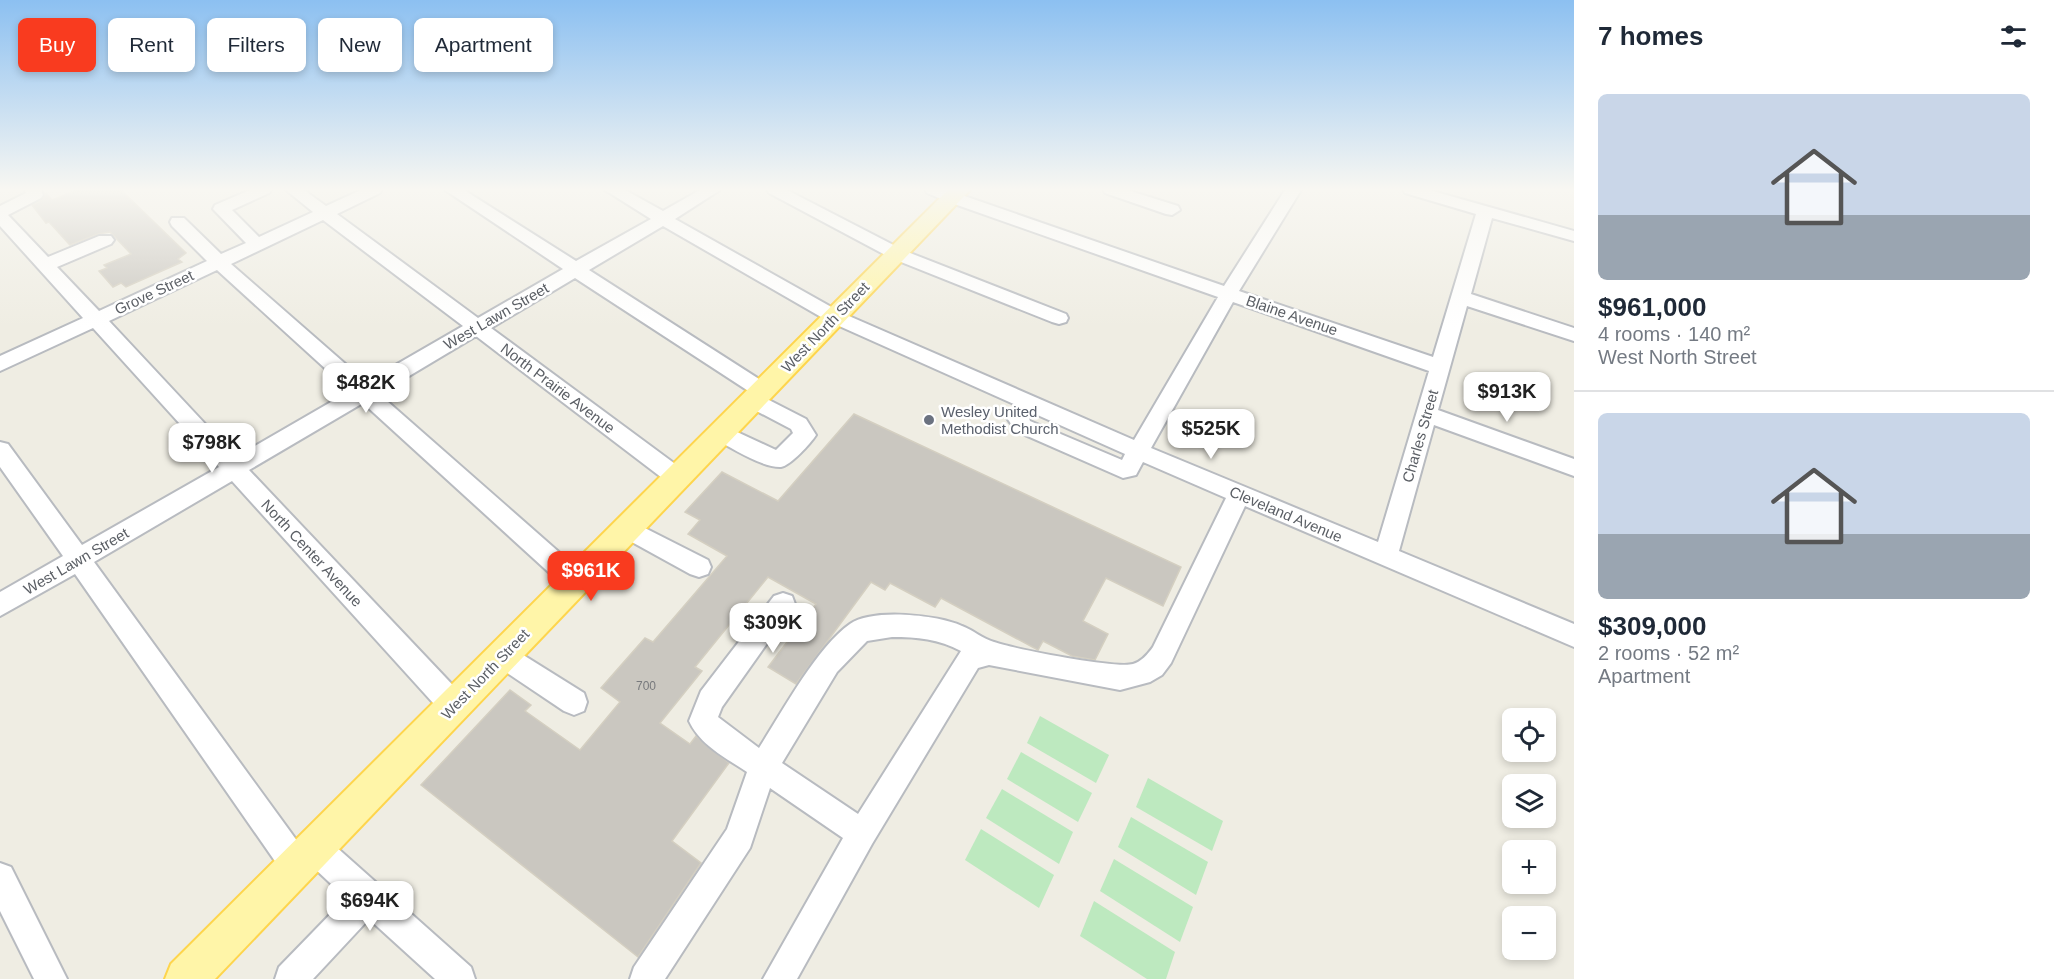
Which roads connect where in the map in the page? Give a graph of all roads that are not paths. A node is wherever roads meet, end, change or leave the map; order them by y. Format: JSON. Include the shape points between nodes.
{"nodes":[{"id":1,"x":20,"y":236,"type":"edge"},
{"id":2,"x":192,"y":236,"type":"edge"},
{"id":3,"x":248,"y":236,"type":"edge"},
{"id":4,"x":275,"y":236,"type":"edge"},
{"id":5,"x":355,"y":236,"type":"edge"},
{"id":6,"x":523,"y":236,"type":"edge"},
{"id":7,"x":633,"y":236,"type":"edge"},
{"id":8,"x":694,"y":236,"type":"edge"},
{"id":9,"x":862,"y":236,"type":"edge"},
{"id":10,"x":913,"y":236,"type":"edge"},
{"id":11,"x":1066,"y":236,"type":"edge"},
{"id":12,"x":1265,"y":236,"type":"edge"},
{"id":13,"x":1478,"y":236,"type":"edge"},
{"id":14,"x":105,"y":240,"type":"dead end"},
{"id":15,"x":256,"y":244,"type":"junction"},
{"id":16,"x":897,"y":254,"type":"junction"},
{"id":17,"x":218,"y":262,"type":"junction"},
{"id":18,"x":46,"y":265,"type":"junction"},
{"id":19,"x":576,"y":270,"type":"junction"},
{"id":20,"x":1229,"y":293,"type":"junction"},
{"id":21,"x":1461,"y":297,"type":"junction"},
{"id":22,"x":835,"y":317,"type":"junction"},
{"id":23,"x":1059,"y":318,"type":"dead end"},
{"id":24,"x":96,"y":319,"type":"junction"},
{"id":25,"x":477,"y":327,"type":"junction"},
{"id":26,"x":1574,"y":334,"type":"edge"},
{"id":27,"x":0,"y":364,"type":"edge"},
{"id":28,"x":1440,"y":367,"type":"junction"},
{"id":29,"x":364,"y":393,"type":"junction"},
{"id":30,"x":758,"y":396,"type":"junction"},
{"id":31,"x":1427,"y":414,"type":"junction"},
{"id":32,"x":722,"y":433,"type":"junction"},
{"id":33,"x":0,"y":450,"type":"edge"},
{"id":34,"x":1138,"y":451,"type":"junction"},
{"id":35,"x":1574,"y":468,"type":"edge"},
{"id":36,"x":234,"y":469,"type":"junction"},
{"id":37,"x":678,"y":478,"type":"junction"},
{"id":38,"x":1239,"y":494,"type":"junction"},
{"id":39,"x":629,"y":529,"type":"junction"},
{"id":40,"x":1386,"y":556,"type":"junction"},
{"id":41,"x":78,"y":560,"type":"junction"},
{"id":42,"x":699,"y":567,"type":"dead end"},
{"id":43,"x":576,"y":582,"type":"junction"},
{"id":44,"x":783,"y":604,"type":"dead end"},
{"id":45,"x":0,"y":605,"type":"edge"},
{"id":46,"x":1574,"y":636,"type":"edge"},
{"id":47,"x":989,"y":653,"type":"junction"},
{"id":48,"x":503,"y":656,"type":"junction"},
{"id":49,"x":574,"y":702,"type":"dead end"},
{"id":50,"x":454,"y":706,"type":"junction"},
{"id":51,"x":763,"y":767,"type":"junction"},
{"id":52,"x":862,"y":834,"type":"junction"},
{"id":53,"x":306,"y":857,"type":"junction"},
{"id":54,"x":0,"y":878,"type":"edge"},
{"id":55,"x":368,"y":897,"type":"junction"},
{"id":56,"x":299,"y":976,"type":"edge"},
{"id":57,"x":51,"y":979,"type":"edge"},
{"id":58,"x":186,"y":979,"type":"edge"},
{"id":59,"x":459,"y":979,"type":"edge"},
{"id":60,"x":645,"y":979,"type":"edge"},
{"id":61,"x":779,"y":979,"type":"edge"}],
"edges":[{"from":1,"to":18,"type":"street","name":"North Center Avenue"},
{"from":2,"to":17,"type":"street"},
{"from":3,"to":15,"type":"street"},
{"from":4,"to":15,"type":"street","name":"Grove Street"},
{"from":5,"to":25,"type":"street","name":"North Prairie Avenue"},
{"from":6,"to":19,"type":"street"},
{"from":7,"to":19,"type":"street","name":"West Lawn Street"},
{"from":8,"to":22,"type":"street","name":"Cleveland Avenue"},
{"from":9,"to":16,"type":"street"},
{"from":10,"to":16,"type":"main road","name":"West North Street"},
{"from":11,"to":20,"type":"street","name":"Blaine Avenue"},
{"from":12,"to":20,"type":"street"},
{"from":13,"to":21,"type":"street","name":"Charles Street"},
{"from":14,"to":18,"type":"street"},
{"from":15,"to":17,"type":"street","name":"Grove Street"},
{"from":16,"to":22,"type":"main road","name":"West North Street"},
{"from":16,"to":23,"type":"street"},
{"from":17,"to":24,"type":"street","name":"Grove Street"},
{"from":17,"to":29,"type":"street"},
{"from":18,"to":24,"type":"street","name":"North Center Avenue"},
{"from":19,"to":25,"type":"street","name":"West Lawn Street"},
{"from":19,"to":30,"type":"street"},
{"from":20,"to":28,"type":"street","name":"Blaine Avenue"},
{"from":20,"to":34,"type":"street"},
{"from":21,"to":26,"type":"street"},
{"from":21,"to":28,"type":"street","name":"Charles Street"},
{"from":22,"to":30,"type":"main road","name":"West North Street"},
{"from":22,"to":34,"type":"street","name":"Cleveland Avenue"},
{"from":24,"to":27,"type":"street","name":"Grove Street"},
{"from":24,"to":36,"type":"street","name":"North Center Avenue"},
{"from":25,"to":29,"type":"street","name":"West Lawn Street"},
{"from":25,"to":37,"type":"street","name":"North Prairie Avenue"},
{"from":28,"to":31,"type":"street","name":"Charles Street"},
{"from":29,"to":36,"type":"street","name":"West Lawn Street"},
{"from":29,"to":43,"type":"street"},
{"from":30,"to":32,"type":"main road","name":"West North Street"},
{"from":30,"to":32,"type":"street","via":[[799,424],[805,435],[780,459]]},
{"from":31,"to":35,"type":"street"},
{"from":31,"to":40,"type":"street","name":"Charles Street"},
{"from":32,"to":37,"type":"main road","name":"West North Street"},
{"from":33,"to":41,"type":"street"},
{"from":34,"to":38,"type":"street","name":"Cleveland Avenue"},
{"from":36,"to":41,"type":"street","name":"West Lawn Street"},
{"from":36,"to":50,"type":"street","name":"North Center Avenue"},
{"from":37,"to":39,"type":"main road","name":"West North Street"},
{"from":38,"to":40,"type":"street","name":"Cleveland Avenue"},
{"from":38,"to":47,"type":"street","via":[[1162,655],[1147,671],[1130,678],[1112,678]]},
{"from":39,"to":42,"type":"street"},
{"from":39,"to":43,"type":"main road","name":"West North Street"},
{"from":40,"to":46,"type":"street","name":"Cleveland Avenue"},
{"from":41,"to":45,"type":"street","name":"West Lawn Street"},
{"from":41,"to":53,"type":"street"},
{"from":43,"to":48,"type":"main road","name":"West North Street"},
{"from":44,"to":51,"type":"street","via":[[711,700],[704,721],[715,734]]},
{"from":47,"to":51,"type":"street","via":[[954,634],[920,626],[860,631],[828,664]]},
{"from":47,"to":52,"type":"street","via":[[969,660]]},
{"from":48,"to":49,"type":"street"},
{"from":48,"to":50,"type":"main road","name":"West North Street"},
{"from":50,"to":53,"type":"main road","name":"West North Street"},
{"from":51,"to":52,"type":"street"},
{"from":51,"to":60,"type":"street","via":[[739,837]]},
{"from":52,"to":61,"type":"street"},
{"from":53,"to":55,"type":"street"},
{"from":53,"to":58,"type":"main road","name":"West North Street"},
{"from":54,"to":57,"type":"street"},
{"from":55,"to":56,"type":"street"},
{"from":55,"to":59,"type":"street"}]}
